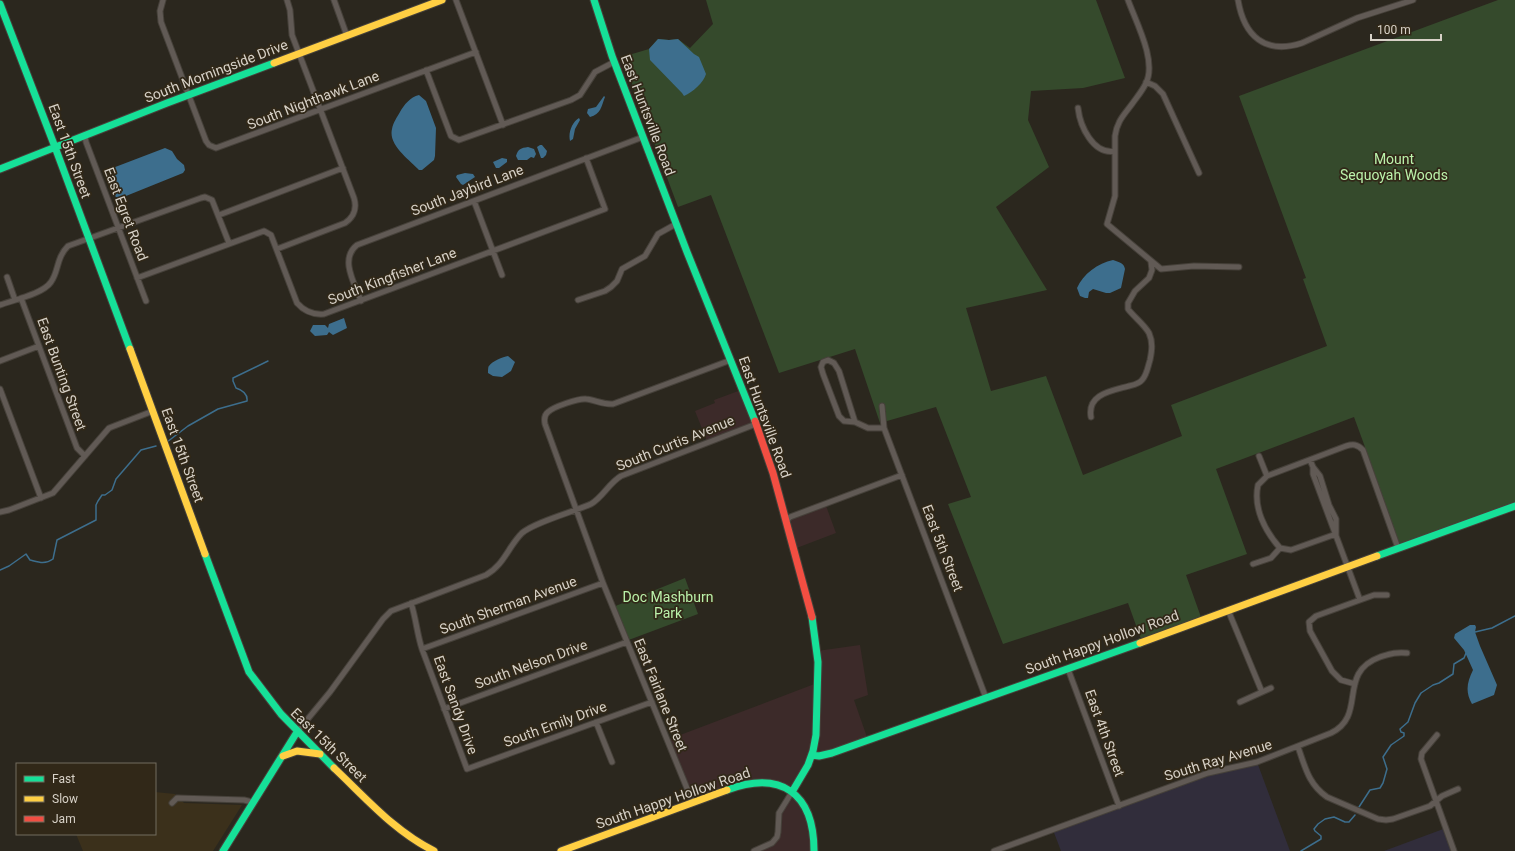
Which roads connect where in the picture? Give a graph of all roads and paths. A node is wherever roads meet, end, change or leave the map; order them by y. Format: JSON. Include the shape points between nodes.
{"nodes":[{"id":1,"x":163,"y":0,"type":"edge"},
{"id":2,"x":287,"y":0,"type":"edge"},
{"id":3,"x":334,"y":0,"type":"edge"},
{"id":4,"x":442,"y":0,"type":"edge"},
{"id":5,"x":456,"y":0,"type":"edge"},
{"id":6,"x":594,"y":0,"type":"edge"},
{"id":7,"x":1128,"y":0,"type":"edge"},
{"id":8,"x":1238,"y":0,"type":"edge"},
{"id":9,"x":1413,"y":0,"type":"edge"},
{"id":10,"x":0,"y":4,"type":"edge"},
{"id":11,"x":347,"y":36,"type":"junction"},
{"id":12,"x":476,"y":52,"type":"junction"},
{"id":13,"x":299,"y":53,"type":"junction"},
{"id":14,"x":614,"y":62,"type":"junction"},
{"id":15,"x":426,"y":70,"type":"junction"},
{"id":16,"x":1146,"y":82,"type":"junction"},
{"id":17,"x":189,"y":95,"type":"junction"},
{"id":18,"x":1078,"y":108,"type":"dead end"},
{"id":19,"x":321,"y":110,"type":"junction"},
{"id":20,"x":503,"y":125,"type":"junction"},
{"id":21,"x":85,"y":135,"type":"junction"},
{"id":22,"x":643,"y":137,"type":"junction"},
{"id":23,"x":55,"y":147,"type":"junction"},
{"id":24,"x":1115,"y":151,"type":"junction"},
{"id":25,"x":586,"y":158,"type":"junction"},
{"id":26,"x":343,"y":168,"type":"junction"},
{"id":27,"x":0,"y":169,"type":"edge"},
{"id":28,"x":1199,"y":173,"type":"dead end"},
{"id":29,"x":474,"y":201,"type":"junction"},
{"id":30,"x":219,"y":215,"type":"junction"},
{"id":31,"x":676,"y":224,"type":"junction"},
{"id":32,"x":119,"y":228,"type":"junction"},
{"id":33,"x":88,"y":238,"type":"junction"},
{"id":34,"x":229,"y":243,"type":"junction"},
{"id":35,"x":277,"y":249,"type":"junction"},
{"id":36,"x":493,"y":251,"type":"junction"},
{"id":37,"x":1151,"y":262,"type":"junction"},
{"id":38,"x":1239,"y":267,"type":"dead end"},
{"id":39,"x":502,"y":275,"type":"dead end"},
{"id":40,"x":7,"y":277,"type":"dead end"},
{"id":41,"x":137,"y":278,"type":"junction"},
{"id":42,"x":21,"y":298,"type":"junction"},
{"id":43,"x":15,"y":300,"type":"junction"},
{"id":44,"x":578,"y":300,"type":"dead end"},
{"id":45,"x":361,"y":301,"type":"junction"},
{"id":46,"x":146,"y":302,"type":"dead end"},
{"id":47,"x":0,"y":305,"type":"edge"},
{"id":48,"x":39,"y":346,"type":"junction"},
{"id":49,"x":730,"y":360,"type":"junction"},
{"id":50,"x":0,"y":361,"type":"edge"},
{"id":51,"x":0,"y":390,"type":"edge"},
{"id":52,"x":882,"y":406,"type":"dead end"},
{"id":53,"x":153,"y":411,"type":"junction"},
{"id":54,"x":1091,"y":417,"type":"dead end"},
{"id":55,"x":855,"y":422,"type":"junction"},
{"id":56,"x":756,"y":424,"type":"junction"},
{"id":57,"x":884,"y":428,"type":"junction"},
{"id":58,"x":85,"y":456,"type":"junction"},
{"id":59,"x":1259,"y":456,"type":"dead end"},
{"id":60,"x":1310,"y":460,"type":"junction"},
{"id":61,"x":902,"y":475,"type":"junction"},
{"id":62,"x":1267,"y":476,"type":"junction"},
{"id":63,"x":40,"y":498,"type":"junction"},
{"id":64,"x":1515,"y":506,"type":"edge"},
{"id":65,"x":576,"y":510,"type":"junction"},
{"id":66,"x":0,"y":512,"type":"edge"},
{"id":67,"x":787,"y":520,"type":"junction"},
{"id":68,"x":1336,"y":534,"type":"junction"},
{"id":69,"x":1280,"y":548,"type":"junction"},
{"id":70,"x":1398,"y":548,"type":"junction"},
{"id":71,"x":1253,"y":564,"type":"dead end"},
{"id":72,"x":1348,"y":566,"type":"junction"},
{"id":73,"x":603,"y":583,"type":"junction"},
{"id":74,"x":1387,"y":595,"type":"dead end"},
{"id":75,"x":1360,"y":600,"type":"junction"},
{"id":76,"x":411,"y":603,"type":"junction"},
{"id":77,"x":1228,"y":610,"type":"junction"},
{"id":78,"x":627,"y":642,"type":"junction"},
{"id":79,"x":422,"y":649,"type":"junction"},
{"id":80,"x":1407,"y":653,"type":"dead end"},
{"id":81,"x":1068,"y":669,"type":"junction"},
{"id":82,"x":1355,"y":684,"type":"junction"},
{"id":83,"x":1271,"y":688,"type":"dead end"},
{"id":84,"x":1262,"y":692,"type":"junction"},
{"id":85,"x":986,"y":698,"type":"junction"},
{"id":86,"x":652,"y":702,"type":"junction"},
{"id":87,"x":1240,"y":702,"type":"dead end"},
{"id":88,"x":444,"y":709,"type":"junction"},
{"id":89,"x":596,"y":722,"type":"junction"},
{"id":90,"x":297,"y":732,"type":"junction"},
{"id":91,"x":1437,"y":735,"type":"dead end"},
{"id":92,"x":1298,"y":746,"type":"junction"},
{"id":93,"x":320,"y":754,"type":"junction"},
{"id":94,"x":812,"y":756,"type":"junction"},
{"id":95,"x":280,"y":759,"type":"junction"},
{"id":96,"x":612,"y":762,"type":"dead end"},
{"id":97,"x":467,"y":769,"type":"joint"},
{"id":98,"x":1458,"y":789,"type":"dead end"},
{"id":99,"x":792,"y":792,"type":"junction"},
{"id":100,"x":1436,"y":801,"type":"junction"},
{"id":101,"x":252,"y":802,"type":"junction"},
{"id":102,"x":692,"y":803,"type":"junction"},
{"id":103,"x":172,"y":804,"type":"dead end"},
{"id":104,"x":1119,"y":806,"type":"junction"},
{"id":105,"x":427,"y":849,"type":"edge"},
{"id":106,"x":223,"y":851,"type":"edge"},
{"id":107,"x":434,"y":851,"type":"edge"},
{"id":108,"x":561,"y":851,"type":"edge"},
{"id":109,"x":754,"y":851,"type":"edge"},
{"id":110,"x":814,"y":851,"type":"edge"},
{"id":111,"x":994,"y":851,"type":"edge"},
{"id":112,"x":1454,"y":851,"type":"edge"}],
"edges":[{"from":1,"to":17,"type":"street","via":[[160,17]]},
{"from":2,"to":13,"type":"street","via":[[292,35]]},
{"from":3,"to":11,"type":"street"},
{"from":4,"to":11,"type":"main road","name":"South Morningside Drive"},
{"from":5,"to":12,"type":"street"},
{"from":6,"to":14,"type":"main road","name":"East Huntsville Road"},
{"from":7,"to":16,"type":"street","via":[[1149,61]]},
{"from":8,"to":9,"type":"street","via":[[1243,20],[1253,36],[1271,46],[1286,47],[1302,43],[1357,18]]},
{"from":10,"to":23,"type":"main road","name":"East 15th Street"},
{"from":11,"to":13,"type":"main road","name":"South Morningside Drive"},
{"from":12,"to":15,"type":"street","name":"South Nighthawk Lane"},
{"from":12,"to":20,"type":"street"},
{"from":13,"to":17,"type":"main road","name":"South Morningside Drive"},
{"from":13,"to":19,"type":"street"},
{"from":14,"to":20,"type":"street","via":[[595,72],[580,95]]},
{"from":14,"to":22,"type":"main road","name":"East Huntsville Road"},
{"from":15,"to":19,"type":"street","name":"South Nighthawk Lane"},
{"from":15,"to":20,"type":"street","via":[[451,136],[455,139],[464,140]]},
{"from":16,"to":24,"type":"street","via":[[1116,127]]},
{"from":16,"to":28,"type":"street","via":[[1163,94]]},
{"from":17,"to":19,"type":"street","name":"South Nighthawk Lane","via":[[206,142],[216,148]]},
{"from":17,"to":21,"type":"main road","name":"South Morningside Drive"},
{"from":18,"to":24,"type":"street","via":[[1080,120],[1094,144],[1100,150]]},
{"from":19,"to":26,"type":"street"},
{"from":21,"to":23,"type":"main road","name":"South Morningside Drive"},
{"from":21,"to":32,"type":"street","name":"East Egret Road"},
{"from":22,"to":25,"type":"street","name":"South Jaybird Lane"},
{"from":22,"to":31,"type":"main road","name":"East Huntsville Road"},
{"from":23,"to":27,"type":"main road","name":"South Morningside Drive"},
{"from":23,"to":33,"type":"main road","name":"East 15th Street"},
{"from":24,"to":37,"type":"street","via":[[1115,196],[1107,224]]},
{"from":25,"to":29,"type":"street","name":"South Jaybird Lane"},
{"from":25,"to":36,"type":"street","name":"South Kingfisher Lane","via":[[605,209]]},
{"from":26,"to":30,"type":"street"},
{"from":26,"to":35,"type":"street","via":[[355,201],[355,211],[350,219]]},
{"from":29,"to":36,"type":"street"},
{"from":29,"to":45,"type":"street","name":"South Jaybird Lane","via":[[361,243],[354,248],[348,257],[348,265]]},
{"from":30,"to":32,"type":"street","via":[[212,200],[205,197]]},
{"from":30,"to":34,"type":"street"},
{"from":31,"to":44,"type":"street","via":[[658,234],[645,256],[622,269],[611,287]]},
{"from":31,"to":49,"type":"main road","name":"East Huntsville Road"},
{"from":32,"to":33,"type":"street"},
{"from":32,"to":41,"type":"street","name":"East Egret Road"},
{"from":33,"to":42,"type":"street","via":[[68,246],[62,253],[51,282],[43,289]]},
{"from":33,"to":53,"type":"main road","name":"East 15th Street"},
{"from":34,"to":35,"type":"street","name":"South Kingfisher Lane","via":[[264,231],[271,235]]},
{"from":34,"to":41,"type":"street","name":"South Kingfisher Lane"},
{"from":35,"to":45,"type":"street","name":"South Kingfisher Lane","via":[[295,298],[305,310],[314,314],[324,314]]},
{"from":36,"to":39,"type":"street"},
{"from":36,"to":45,"type":"street","name":"South Kingfisher Lane"},
{"from":37,"to":38,"type":"street","via":[[1161,270],[1194,266]]},
{"from":37,"to":54,"type":"street","via":[[1149,278],[1135,291],[1128,303],[1128,309],[1148,330],[1152,342],[1145,376],[1139,383],[1100,396],[1092,403]]},
{"from":40,"to":43,"type":"street"},
{"from":41,"to":46,"type":"street","name":"East Egret Road"},
{"from":42,"to":43,"type":"street"},
{"from":42,"to":48,"type":"street","name":"East Bunting Street"},
{"from":43,"to":47,"type":"street"},
{"from":48,"to":50,"type":"street"},
{"from":48,"to":58,"type":"street","name":"East Bunting Street","via":[[77,448]]},
{"from":49,"to":56,"type":"main road","name":"East Huntsville Road"},
{"from":49,"to":65,"type":"street","name":"East Fairlane Street","via":[[613,404],[608,405],[585,398],[551,410],[546,415],[545,424]]},
{"from":51,"to":63,"type":"street"},
{"from":52,"to":57,"type":"street","name":"East 5th Street"},
{"from":53,"to":58,"type":"street","via":[[109,428]]},
{"from":53,"to":90,"type":"main road","name":"East 15th Street","via":[[247,669],[268,701]]},
{"from":55,"to":55,"type":"street","via":[[844,421],[839,416],[823,374],[823,362],[828,360],[834,363],[839,371]]},
{"from":55,"to":57,"type":"street","via":[[868,428]]},
{"from":56,"to":65,"type":"street","name":"South Curtis Avenue","via":[[621,476],[598,500]]},
{"from":56,"to":67,"type":"main road","name":"East Huntsville Road"},
{"from":57,"to":61,"type":"street","name":"East 5th Street"},
{"from":58,"to":63,"type":"street","via":[[56,490]]},
{"from":59,"to":62,"type":"street"},
{"from":60,"to":62,"type":"street"},
{"from":60,"to":68,"type":"street"},
{"from":60,"to":70,"type":"street","via":[[1354,444],[1363,450]]},
{"from":61,"to":67,"type":"street"},
{"from":61,"to":85,"type":"street","name":"East 5th Street"},
{"from":62,"to":69,"type":"street","via":[[1258,485],[1259,512],[1266,529]]},
{"from":63,"to":66,"type":"street"},
{"from":64,"to":70,"type":"main road","name":"South Happy Hollow Road"},
{"from":65,"to":73,"type":"street","name":"East Fairlane Street"},
{"from":65,"to":76,"type":"street","name":"South Curtis Avenue","via":[[527,530],[498,566],[486,575]]},
{"from":67,"to":94,"type":"main road","name":"East Huntsville Road","via":[[812,614],[817,646],[816,735]]},
{"from":68,"to":69,"type":"street","via":[[1291,550]]},
{"from":68,"to":72,"type":"street"},
{"from":69,"to":71,"type":"street","via":[[1271,558]]},
{"from":70,"to":72,"type":"main road","name":"South Happy Hollow Road"},
{"from":72,"to":75,"type":"street"},
{"from":72,"to":77,"type":"main road","name":"South Happy Hollow Road"},
{"from":73,"to":78,"type":"street","name":"East Fairlane Street"},
{"from":73,"to":79,"type":"street","name":"South Sherman Avenue"},
{"from":74,"to":75,"type":"street","via":[[1374,595]]},
{"from":75,"to":82,"type":"street","via":[[1312,618],[1309,626],[1336,677]]},
{"from":76,"to":79,"type":"street","name":"East Sandy Drive"},
{"from":76,"to":90,"type":"street","name":"South Curtis Avenue","via":[[386,615],[330,692]]},
{"from":77,"to":81,"type":"main road","name":"South Happy Hollow Road"},
{"from":77,"to":84,"type":"street"},
{"from":78,"to":86,"type":"street","name":"East Fairlane Street"},
{"from":78,"to":88,"type":"street","name":"South Nelson Drive"},
{"from":79,"to":88,"type":"street","name":"East Sandy Drive"},
{"from":80,"to":82,"type":"street","name":"South Ray Avenue","via":[[1394,652],[1371,661],[1359,672]]},
{"from":81,"to":85,"type":"main road","name":"South Happy Hollow Road"},
{"from":81,"to":104,"type":"street","name":"East 4th Street"},
{"from":82,"to":92,"type":"street","name":"South Ray Avenue","via":[[1350,712],[1342,726],[1331,734]]},
{"from":83,"to":84,"type":"street"},
{"from":84,"to":87,"type":"street"},
{"from":85,"to":94,"type":"main road","name":"South Happy Hollow Road","via":[[832,754]]},
{"from":86,"to":89,"type":"street","name":"South Emily Drive"},
{"from":86,"to":102,"type":"street","name":"East Fairlane Street"},
{"from":88,"to":97,"type":"street","name":"East Sandy Drive"},
{"from":89,"to":96,"type":"street"},
{"from":89,"to":97,"type":"street","name":"South Emily Drive"},
{"from":90,"to":93,"type":"main road","name":"East 15th Street"},
{"from":90,"to":95,"type":"main road"},
{"from":91,"to":100,"type":"street","via":[[1422,753],[1421,759]]},
{"from":92,"to":100,"type":"street","via":[[1311,781],[1319,791],[1326,797],[1378,819],[1392,819],[1430,806]]},
{"from":92,"to":104,"type":"street","name":"South Ray Avenue","via":[[1257,762],[1208,773]]},
{"from":93,"to":95,"type":"main road","via":[[297,750]]},
{"from":93,"to":105,"type":"main road","name":"East 15th Street","via":[[388,821]]},
{"from":94,"to":99,"type":"main road","name":"East Huntsville Road","via":[[806,772]]},
{"from":95,"to":101,"type":"main road"},
{"from":98,"to":100,"type":"street"},
{"from":99,"to":102,"type":"main road","name":"South Happy Hollow Road","via":[[777,784],[754,782]]},
{"from":99,"to":109,"type":"street","via":[[779,813],[777,837],[772,843]]},
{"from":99,"to":110,"type":"main road","via":[[802,801],[812,820]]},
{"from":100,"to":112,"type":"street"},
{"from":101,"to":103,"type":"street","via":[[177,798]]},
{"from":101,"to":106,"type":"main road"},
{"from":102,"to":108,"type":"main road","name":"South Happy Hollow Road"},
{"from":104,"to":111,"type":"street","name":"South Ray Avenue"},
{"from":105,"to":107,"type":"main road","name":"East 15th Street"}]}
